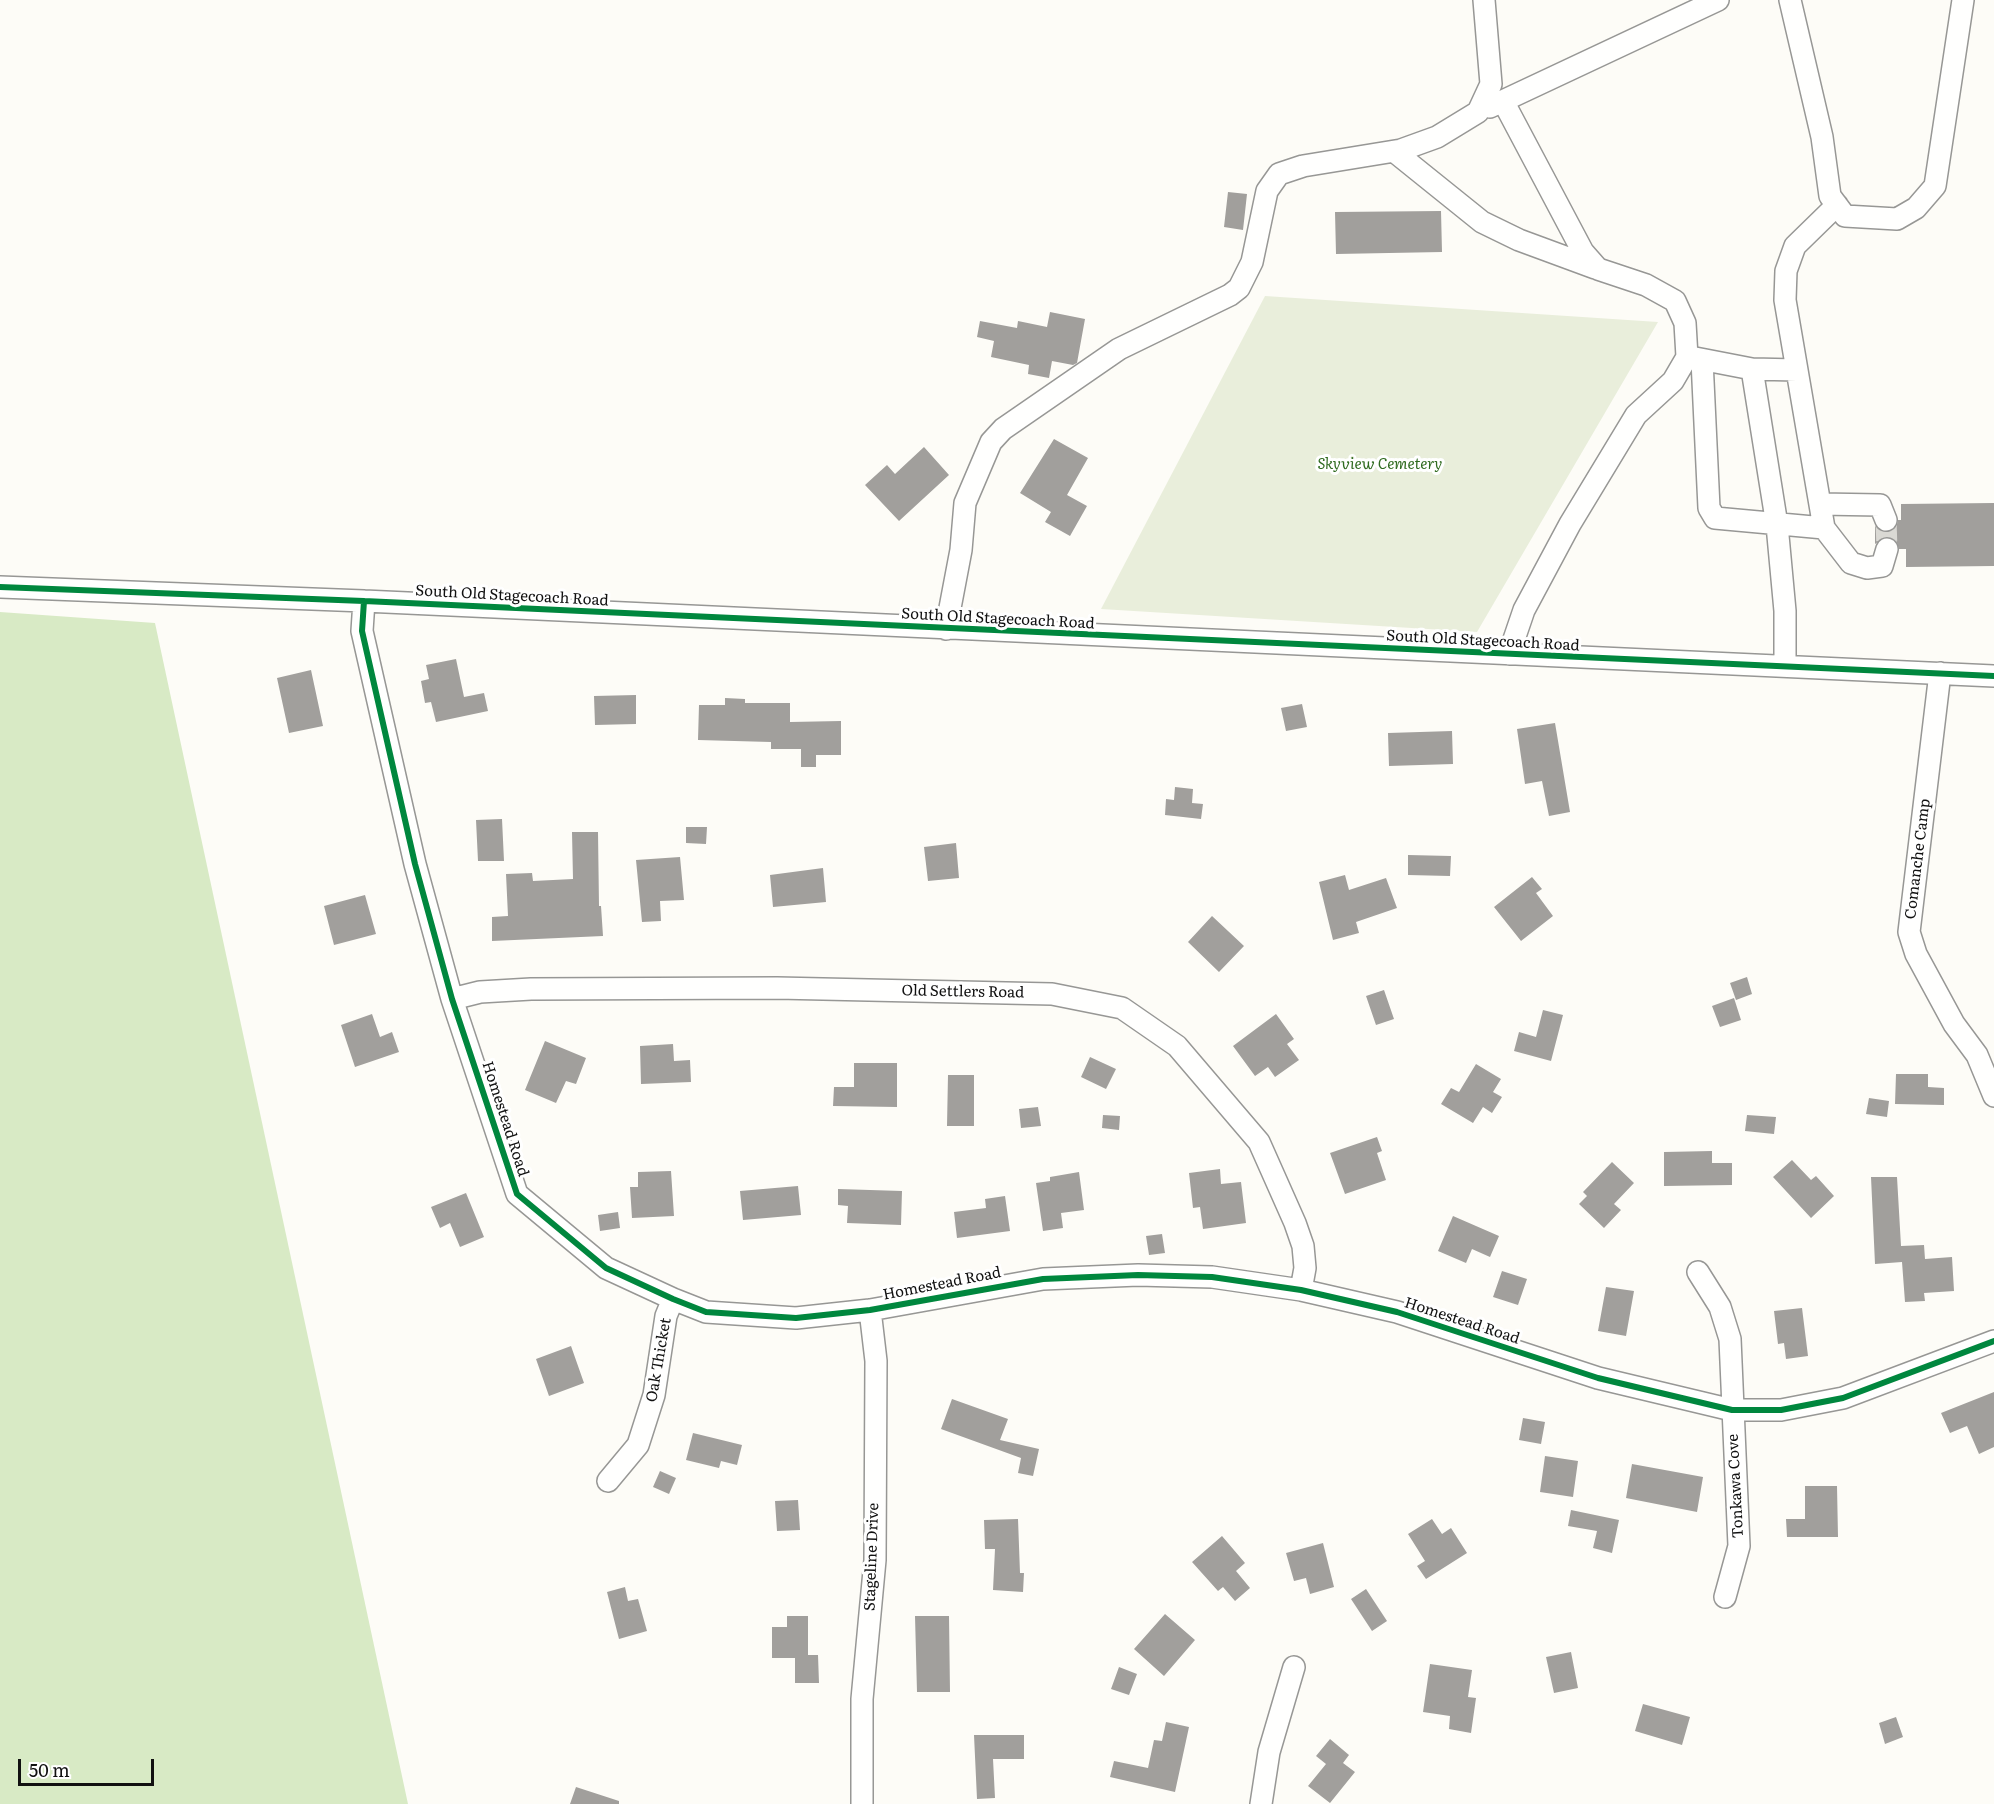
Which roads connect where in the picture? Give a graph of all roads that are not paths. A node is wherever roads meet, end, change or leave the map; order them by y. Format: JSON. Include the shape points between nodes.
{"nodes":[{"id":1,"x":1484,"y":0,"type":"edge"},
{"id":2,"x":1718,"y":0,"type":"edge"},
{"id":3,"x":1790,"y":0,"type":"edge"},
{"id":4,"x":1963,"y":0,"type":"edge"},
{"id":5,"x":1503,"y":101,"type":"junction"},
{"id":6,"x":1478,"y":112,"type":"junction"},
{"id":7,"x":1395,"y":152,"type":"junction"},
{"id":8,"x":1837,"y":205,"type":"junction"},
{"id":9,"x":1598,"y":269,"type":"junction"},
{"id":10,"x":1695,"y":358,"type":"junction"},
{"id":11,"x":1752,"y":369,"type":"junction"},
{"id":12,"x":1797,"y":370,"type":"junction"},
{"id":13,"x":1820,"y":504,"type":"junction"},
{"id":14,"x":1886,"y":520,"type":"dead end"},
{"id":15,"x":1777,"y":525,"type":"junction"},
{"id":16,"x":1824,"y":528,"type":"junction"},
{"id":17,"x":1887,"y":549,"type":"tunnel mouth"},
{"id":18,"x":0,"y":587,"type":"edge"},
{"id":19,"x":364,"y":601,"type":"junction"},
{"id":20,"x":946,"y":629,"type":"junction"},
{"id":21,"x":1509,"y":654,"type":"junction"},
{"id":22,"x":1785,"y":666,"type":"junction"},
{"id":23,"x":1940,"y":673,"type":"junction"},
{"id":24,"x":1994,"y":676,"type":"edge"},
{"id":25,"x":452,"y":999,"type":"junction"},
{"id":26,"x":1994,"y":1096,"type":"edge"},
{"id":27,"x":1698,"y":1272,"type":"dead end"},
{"id":28,"x":1301,"y":1290,"type":"junction"},
{"id":29,"x":673,"y":1299,"type":"junction"},
{"id":30,"x":870,"y":1311,"type":"junction"},
{"id":31,"x":1994,"y":1341,"type":"edge"},
{"id":32,"x":1732,"y":1410,"type":"junction"},
{"id":33,"x":608,"y":1481,"type":"dead end"},
{"id":34,"x":1725,"y":1597,"type":"dead end"},
{"id":35,"x":1294,"y":1667,"type":"dead end"},
{"id":36,"x":862,"y":1804,"type":"edge"},
{"id":37,"x":1261,"y":1804,"type":"edge"}],
"edges":[{"from":1,"to":6,"type":"street","via":[[1491,84]]},
{"from":2,"to":5,"type":"street"},
{"from":3,"to":8,"type":"street","via":[[1822,137],[1830,196]]},
{"from":4,"to":8,"type":"street","via":[[1935,186],[1916,208],[1897,219],[1845,216]]},
{"from":5,"to":6,"type":"street"},
{"from":5,"to":9,"type":"street","via":[[1582,252]]},
{"from":6,"to":7,"type":"street","via":[[1437,137]]},
{"from":7,"to":9,"type":"street","via":[[1482,222]]},
{"from":7,"to":20,"type":"street","via":[[1304,166],[1279,174],[1266,191],[1252,262],[1239,288],[1119,349],[1003,429],[991,442],[965,503],[961,550]]},
{"from":8,"to":12,"type":"street","via":[[1795,246],[1786,271],[1785,300]]},
{"from":9,"to":10,"type":"street","via":[[1646,285],[1675,301]]},
{"from":10,"to":11,"type":"street"},
{"from":10,"to":15,"type":"street","via":[[1709,507],[1715,518]]},
{"from":10,"to":21,"type":"street","via":[[1636,415],[1524,610]]},
{"from":11,"to":12,"type":"street"},
{"from":11,"to":15,"type":"street"},
{"from":12,"to":13,"type":"street"},
{"from":13,"to":14,"type":"street","via":[[1880,506]]},
{"from":13,"to":16,"type":"street"},
{"from":15,"to":16,"type":"street"},
{"from":15,"to":22,"type":"street","via":[[1785,611]]},
{"from":16,"to":17,"type":"street","via":[[1851,563],[1867,568],[1882,566]]},
{"from":18,"to":19,"type":"street","name":"South Old Stagecoach Road"},
{"from":19,"to":20,"type":"street","name":"South Old Stagecoach Road"},
{"from":19,"to":25,"type":"street","name":"Homestead Road","via":[[362,631],[377,707]]},
{"from":20,"to":21,"type":"street","name":"South Old Stagecoach Road"},
{"from":21,"to":22,"type":"street","name":"South Old Stagecoach Road"},
{"from":22,"to":23,"type":"street","name":"South Old Stagecoach Road"},
{"from":23,"to":24,"type":"street","name":"South Old Stagecoach Road"},
{"from":23,"to":26,"type":"street","name":"Comanche Camp","via":[[1909,932],[1916,954],[1954,1024],[1977,1055]]},
{"from":25,"to":28,"type":"street","name":"Old Settlers Road","via":[[480,992],[531,989],[777,988],[1052,994],[1122,1008],[1177,1046],[1259,1142],[1303,1246]]},
{"from":25,"to":29,"type":"street","name":"Homestead Road","via":[[517,1194],[606,1268]]},
{"from":27,"to":32,"type":"street","name":"Tonkawa Cove","via":[[1720,1307],[1730,1339]]},
{"from":28,"to":30,"type":"street","name":"Homestead Road","via":[[1212,1277],[1043,1279]]},
{"from":28,"to":32,"type":"street","name":"Homestead Road","via":[[1397,1312],[1598,1377]]},
{"from":29,"to":30,"type":"street","name":"Homestead Road","via":[[706,1312],[796,1318]]},
{"from":29,"to":33,"type":"street","name":"Oak Thicket","via":[[666,1316],[654,1395],[638,1445]]},
{"from":30,"to":36,"type":"street","name":"Stageline Drive","via":[[876,1361],[875,1560],[862,1699]]},
{"from":31,"to":32,"type":"street","name":"Homestead Road","via":[[1843,1398],[1781,1410]]},
{"from":32,"to":34,"type":"street","name":"Tonkawa Cove","via":[[1739,1546]]},
{"from":35,"to":37,"type":"street","via":[[1269,1752]]}]}
